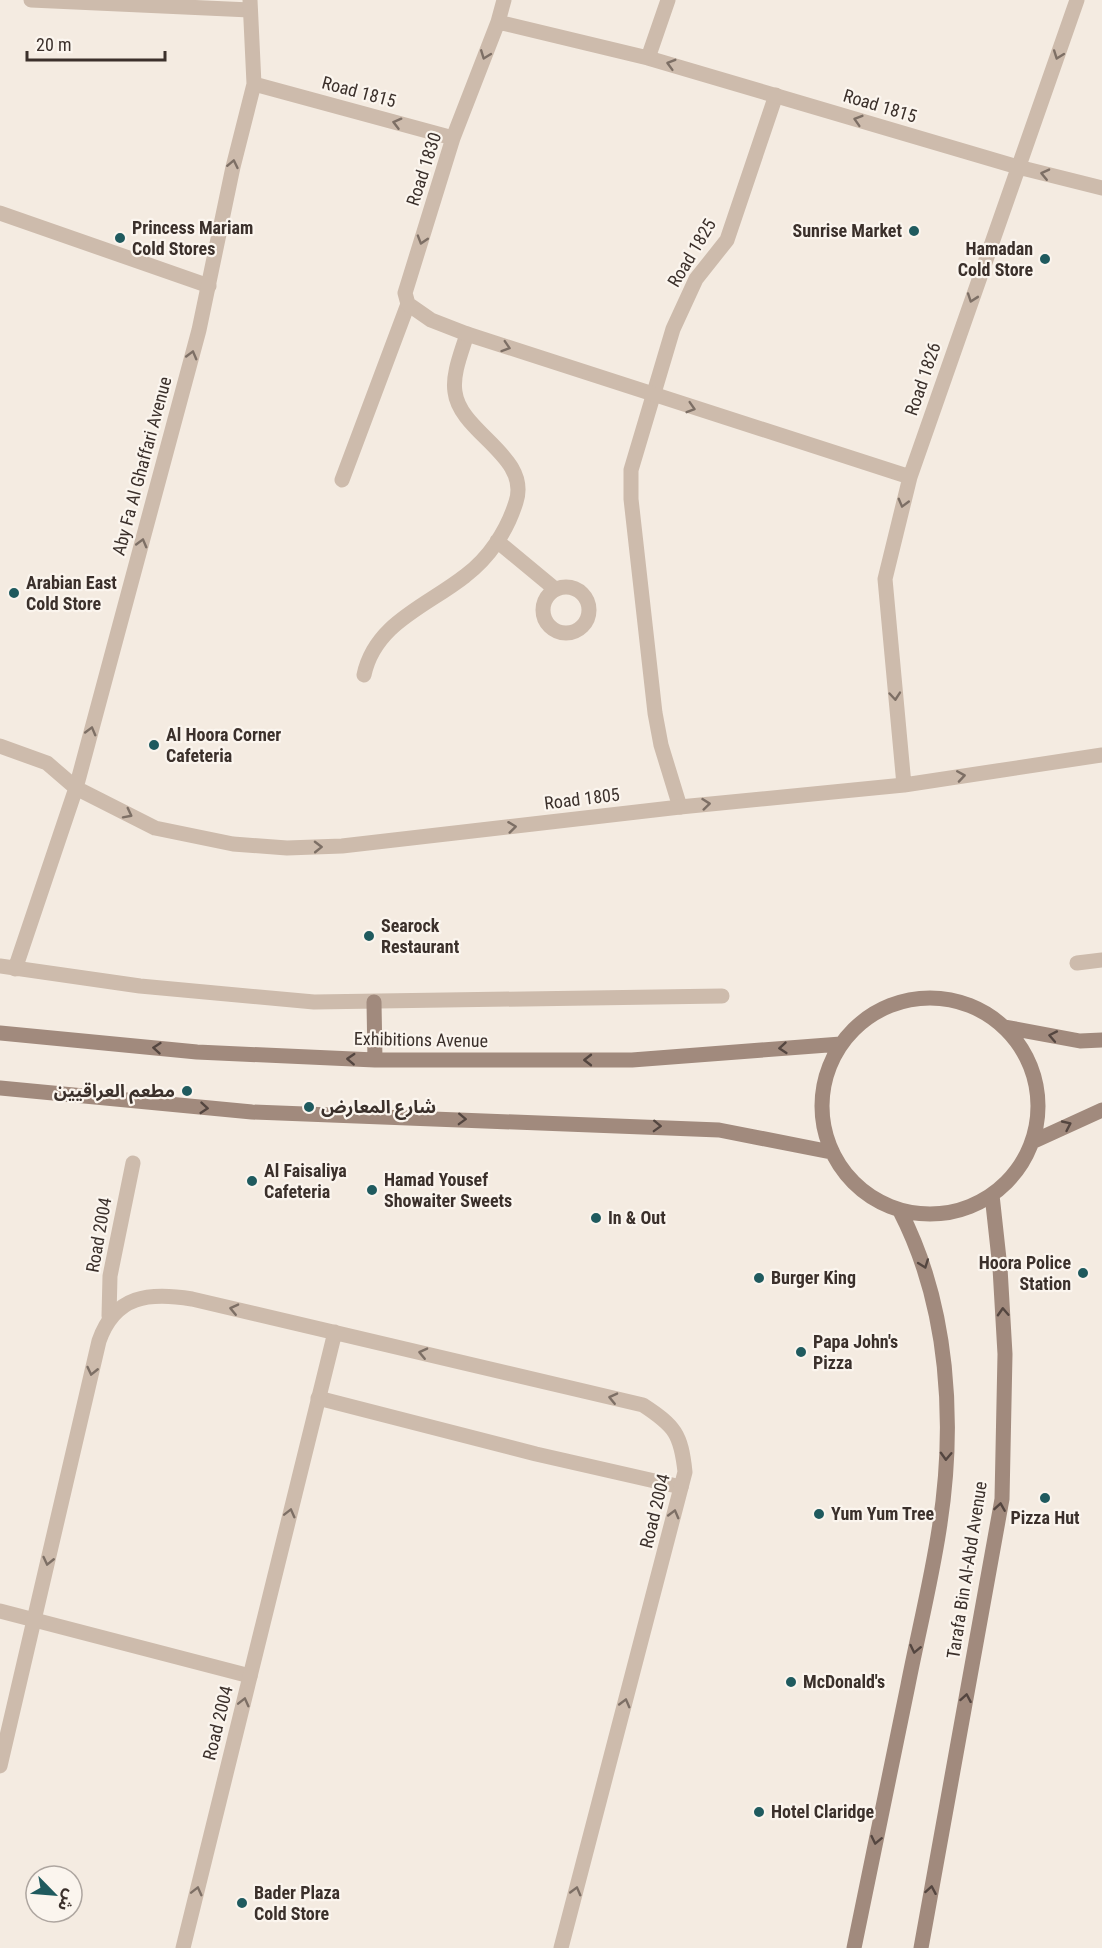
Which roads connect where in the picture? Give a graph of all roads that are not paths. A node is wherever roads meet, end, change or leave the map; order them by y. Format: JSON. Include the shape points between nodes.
{"nodes":[{"id":1,"x":32,"y":0,"type":"edge"},
{"id":2,"x":504,"y":0,"type":"edge"},
{"id":3,"x":668,"y":0,"type":"edge"},
{"id":4,"x":1077,"y":0,"type":"edge"},
{"id":5,"x":250,"y":5,"type":"edge"},
{"id":6,"x":498,"y":22,"type":"junction"},
{"id":7,"x":648,"y":58,"type":"junction"},
{"id":8,"x":254,"y":84,"type":"junction"},
{"id":9,"x":776,"y":95,"type":"junction"},
{"id":10,"x":453,"y":138,"type":"junction"},
{"id":11,"x":1018,"y":167,"type":"junction"},
{"id":12,"x":1102,"y":188,"type":"edge"},
{"id":13,"x":0,"y":213,"type":"edge"},
{"id":14,"x":209,"y":286,"type":"junction"},
{"id":15,"x":408,"y":304,"type":"junction"},
{"id":16,"x":467,"y":334,"type":"junction"},
{"id":17,"x":651,"y":395,"type":"junction"},
{"id":18,"x":910,"y":477,"type":"junction"},
{"id":19,"x":342,"y":480,"type":"dead end"},
{"id":20,"x":497,"y":541,"type":"junction"},
{"id":21,"x":555,"y":589,"type":"dead end"},
{"id":22,"x":364,"y":675,"type":"dead end"},
{"id":23,"x":0,"y":746,"type":"edge"},
{"id":24,"x":1102,"y":755,"type":"edge"},
{"id":25,"x":903,"y":785,"type":"junction"},
{"id":26,"x":76,"y":788,"type":"junction"},
{"id":27,"x":680,"y":807,"type":"junction"},
{"id":28,"x":1102,"y":960,"type":"edge"},
{"id":29,"x":1077,"y":963,"type":"dead end"},
{"id":30,"x":7,"y":968,"type":"edge"},
{"id":31,"x":722,"y":996,"type":"dead end"},
{"id":32,"x":374,"y":1002,"type":"junction"},
{"id":33,"x":1005,"y":1027,"type":"junction"},
{"id":34,"x":0,"y":1033,"type":"edge"},
{"id":35,"x":1102,"y":1040,"type":"edge"},
{"id":36,"x":841,"y":1044,"type":"junction"},
{"id":37,"x":375,"y":1060,"type":"junction"},
{"id":38,"x":0,"y":1088,"type":"edge"},
{"id":39,"x":1102,"y":1110,"type":"edge"},
{"id":40,"x":1032,"y":1142,"type":"junction"},
{"id":41,"x":831,"y":1152,"type":"junction"},
{"id":42,"x":133,"y":1163,"type":"dead end"},
{"id":43,"x":992,"y":1195,"type":"junction"},
{"id":44,"x":900,"y":1210,"type":"junction"},
{"id":45,"x":110,"y":1316,"type":"junction"},
{"id":46,"x":335,"y":1332,"type":"junction"},
{"id":47,"x":318,"y":1398,"type":"junction"},
{"id":48,"x":681,"y":1487,"type":"junction"},
{"id":49,"x":0,"y":1611,"type":"edge"},
{"id":50,"x":34,"y":1620,"type":"junction"},
{"id":51,"x":250,"y":1676,"type":"junction"},
{"id":52,"x":0,"y":1766,"type":"edge"},
{"id":53,"x":183,"y":1948,"type":"edge"},
{"id":54,"x":561,"y":1948,"type":"edge"},
{"id":55,"x":854,"y":1948,"type":"edge"},
{"id":56,"x":921,"y":1948,"type":"edge"}],
"edges":[{"from":1,"to":5,"type":"street"},
{"from":2,"to":6,"type":"street","name":"Road 1830"},
{"from":3,"to":7,"type":"street"},
{"from":4,"to":11,"type":"street","name":"Road 1826","one_way":true},
{"from":5,"to":8,"type":"street","name":"Aby Fa Al Ghaffari Avenue"},
{"from":6,"to":7,"type":"street","name":"Road 1815"},
{"from":6,"to":10,"type":"street","name":"Road 1830","one_way":true},
{"from":9,"to":7,"type":"street","name":"Road 1815","one_way":true},
{"from":10,"to":8,"type":"street","name":"Road 1815","one_way":true},
{"from":14,"to":8,"type":"street","name":"Aby Fa Al Ghaffari Avenue","one_way":true},
{"from":11,"to":9,"type":"street","name":"Road 1815","one_way":true},
{"from":9,"to":17,"type":"street","name":"Road 1825","via":[[727,240],[696,279],[673,329]]},
{"from":10,"to":15,"type":"street","name":"Road 1830","one_way":true,"via":[[405,293]]},
{"from":12,"to":11,"type":"street","name":"Road 1815","one_way":true},
{"from":11,"to":18,"type":"street","name":"Road 1826","one_way":true},
{"from":13,"to":14,"type":"street"},
{"from":26,"to":14,"type":"street","name":"Aby Fa Al Ghaffari Avenue","one_way":true},
{"from":15,"to":16,"type":"street","via":[[431,320]]},
{"from":15,"to":19,"type":"street","name":"Road 1830"},
{"from":16,"to":17,"type":"street","one_way":true},
{"from":16,"to":20,"type":"street","via":[[455,395],[466,415],[513,468],[518,480],[517,502]]},
{"from":17,"to":18,"type":"street","one_way":true},
{"from":17,"to":27,"type":"street","name":"Road 1825","via":[[648,419],[631,470],[632,499],[655,712]]},
{"from":18,"to":25,"type":"street","name":"Road 1826","one_way":true,"via":[[885,579]]},
{"from":20,"to":21,"type":"street"},
{"from":20,"to":22,"type":"street","via":[[467,575],[383,634]]},
{"from":23,"to":26,"type":"street","name":"Road 1805","via":[[47,763]]},
{"from":25,"to":24,"type":"street","name":"Road 1805","one_way":true},
{"from":27,"to":25,"type":"street","name":"Road 1805","one_way":true},
{"from":26,"to":27,"type":"street","name":"Road 1805","one_way":true,"via":[[155,828],[233,843],[287,848],[342,846]]},
{"from":26,"to":30,"type":"street","name":"Aby Fa Al Ghaffari Avenue"},
{"from":28,"to":29,"type":"street"},
{"from":30,"to":32,"type":"street","via":[[141,986],[314,1002]]},
{"from":31,"to":32,"type":"street"},
{"from":32,"to":37,"type":"main road"},
{"from":35,"to":33,"type":"main road","one_way":true,"via":[[1080,1041]]},
{"from":33,"to":36,"type":"main road","via":[[974,1006],[937,998],[901,1002],[868,1017]]},
{"from":33,"to":40,"type":"main road","via":[[1023,1051],[1035,1080],[1038,1111]]},
{"from":37,"to":34,"type":"main road","name":"Exhibitions Avenue","one_way":true,"via":[[197,1052]]},
{"from":36,"to":37,"type":"main road","name":"Exhibitions Avenue","one_way":true,"via":[[632,1060]]},
{"from":36,"to":41,"type":"main road","via":[[828,1069],[821,1097],[823,1125]]},
{"from":38,"to":41,"type":"main road","one_way":true,"via":[[252,1112],[700,1128],[767,1137]]},
{"from":40,"to":39,"type":"main road","one_way":true},
{"from":40,"to":43,"type":"main road","via":[[1009,1180]]},
{"from":41,"to":44,"type":"main road","via":[[856,1185],[872,1198]]},
{"from":42,"to":45,"type":"street","name":"Road 2004","via":[[110,1276]]},
{"from":43,"to":44,"type":"main road","via":[[963,1210],[931,1215]]},
{"from":56,"to":43,"type":"main road","name":"Tarafa Bin Al-Abd Avenue","one_way":true,"via":[[1002,1499],[1005,1354]]},
{"from":44,"to":55,"type":"main road","name":"Tarafa Bin Al-Abd Avenue","one_way":true,"via":[[933,1293],[943,1368],[946,1456],[939,1529]]},
{"from":46,"to":45,"type":"street","name":"Road 2004","one_way":true,"via":[[163,1294],[137,1300]]},
{"from":45,"to":50,"type":"street","name":"Road 2004","one_way":true,"via":[[99,1341]]},
{"from":46,"to":47,"type":"street","name":"Road 2004"},
{"from":48,"to":46,"type":"street","name":"Road 2004","one_way":true,"via":[[685,1472],[682,1443],[666,1420],[643,1405]]},
{"from":47,"to":48,"type":"street"},
{"from":51,"to":47,"type":"street","name":"Road 2004","one_way":true},
{"from":54,"to":48,"type":"street","name":"Road 2004","one_way":true},
{"from":49,"to":50,"type":"street"},
{"from":50,"to":51,"type":"street"},
{"from":50,"to":52,"type":"street","name":"Road 2004"},
{"from":53,"to":51,"type":"street","name":"Road 2004","one_way":true}]}
